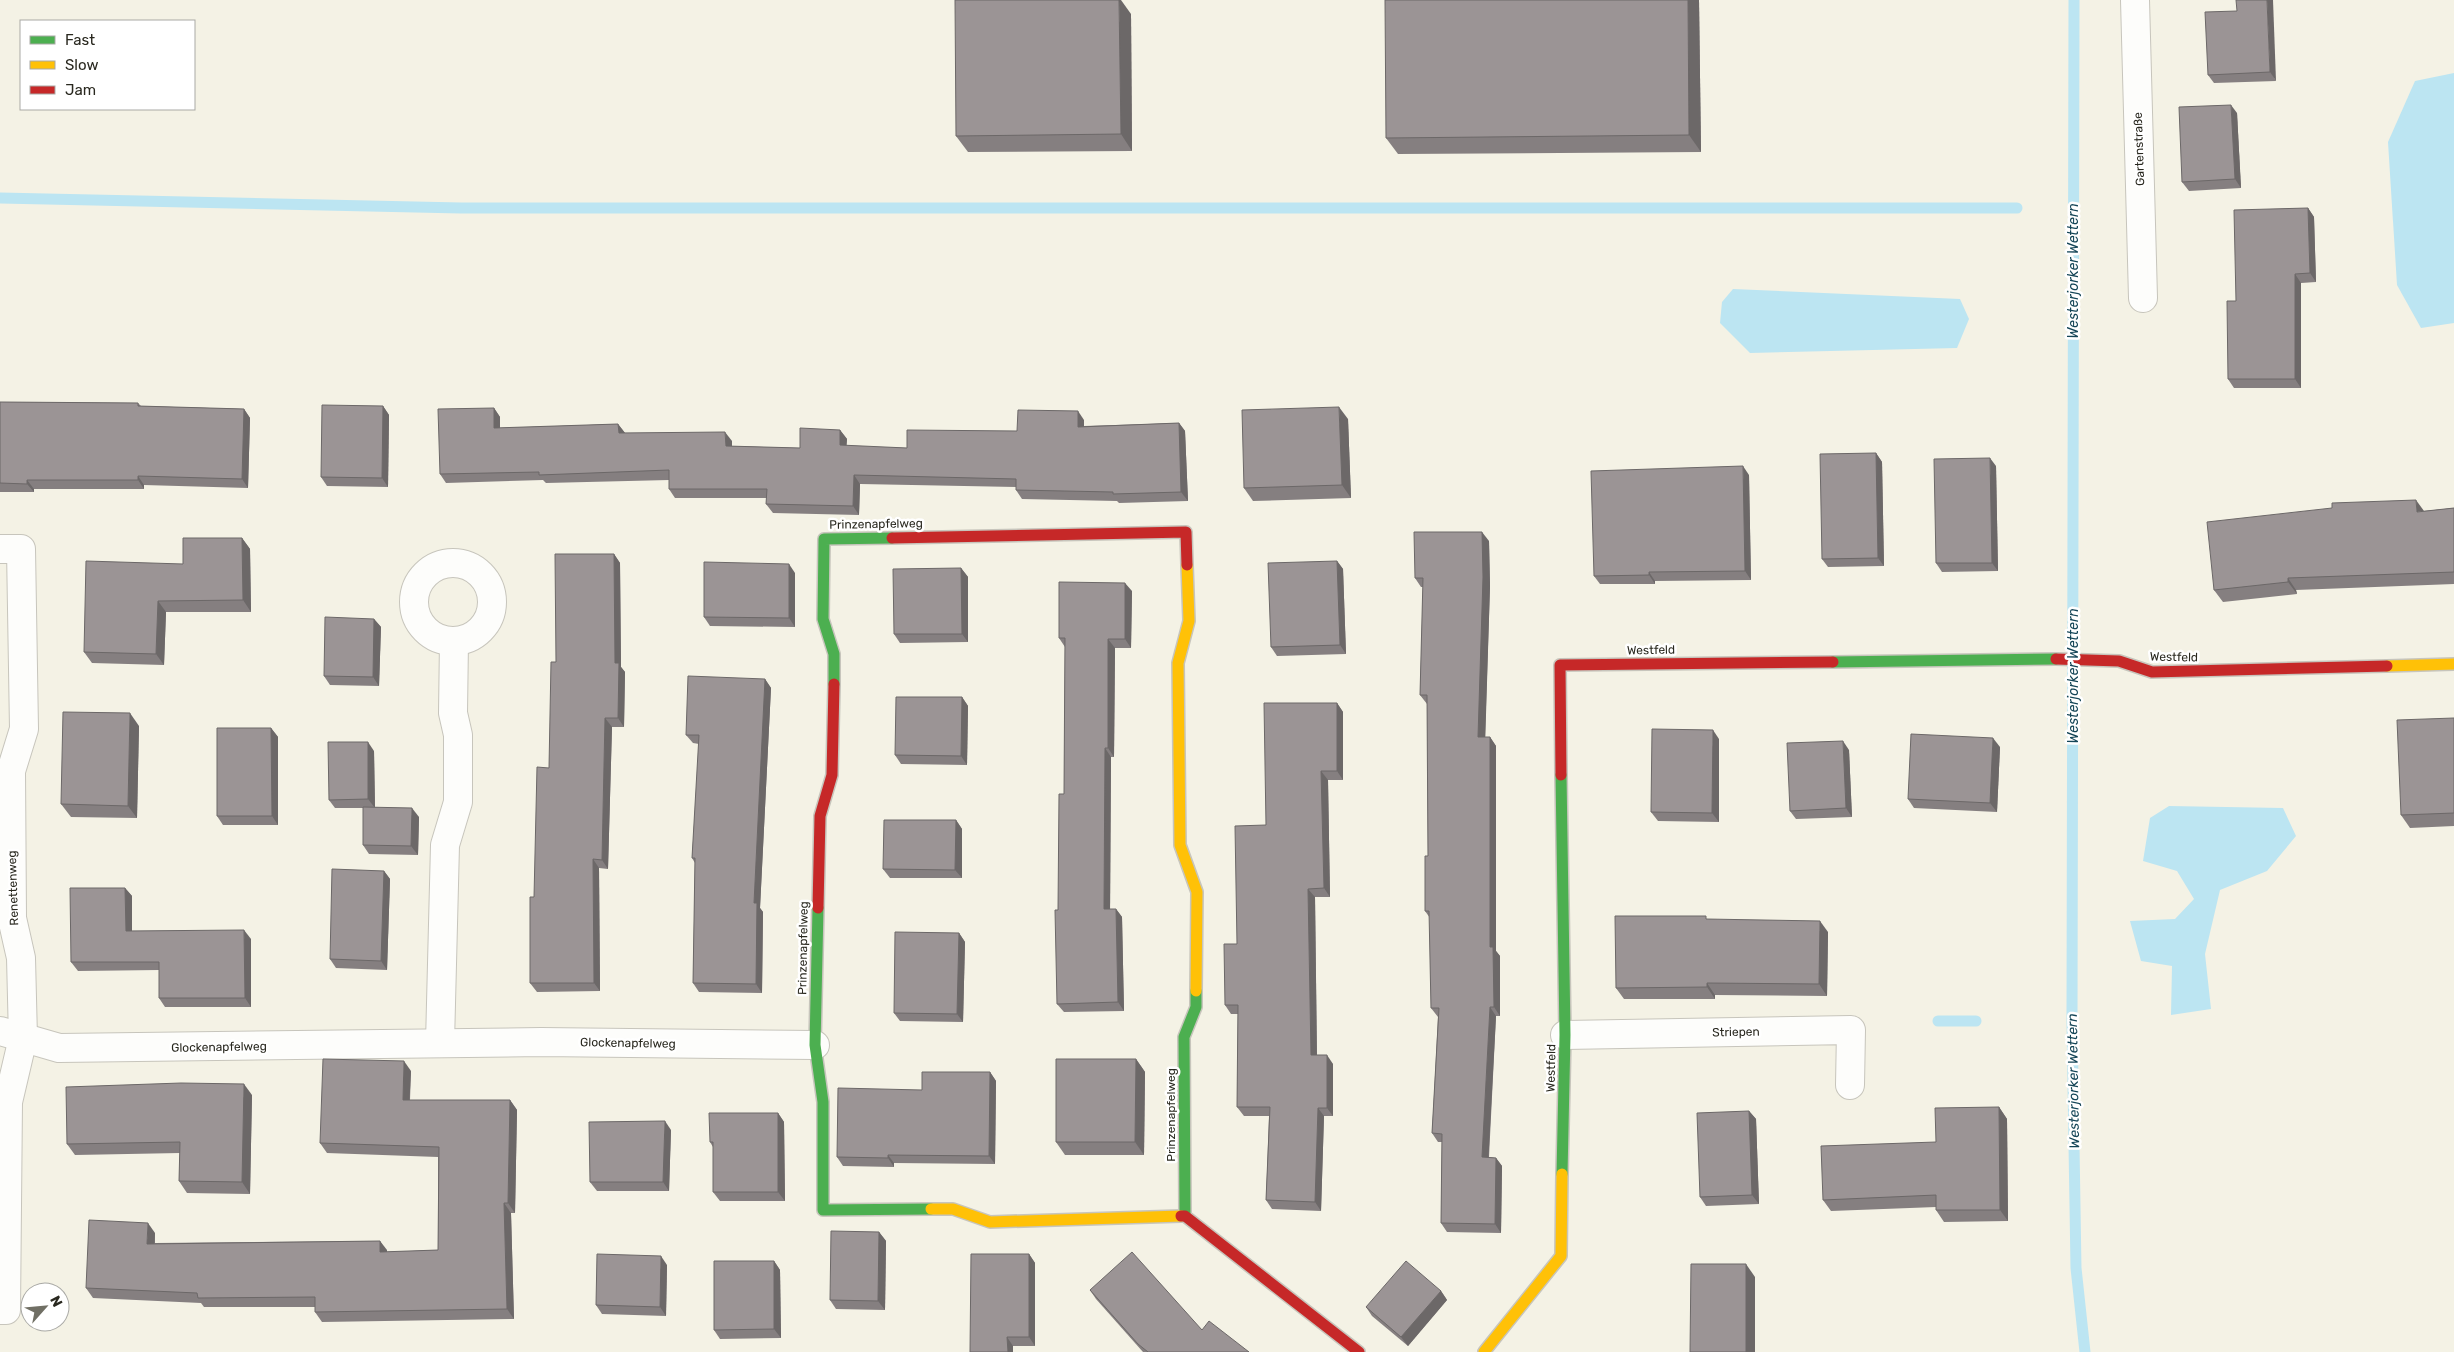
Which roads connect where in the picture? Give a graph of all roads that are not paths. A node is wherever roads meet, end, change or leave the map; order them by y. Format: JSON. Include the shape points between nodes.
{"nodes":[{"id":1,"x":2135,"y":0,"type":"edge"},
{"id":2,"x":2143,"y":298,"type":"dead end"},
{"id":3,"x":10,"y":549,"type":"edge"},
{"id":4,"x":454,"y":641,"type":"dead end"},
{"id":5,"x":2454,"y":664,"type":"edge"},
{"id":6,"x":12,"y":1034,"type":"edge"},
{"id":7,"x":1565,"y":1035,"type":"junction"},
{"id":8,"x":440,"y":1043,"type":"junction"},
{"id":9,"x":815,"y":1044,"type":"junction"},
{"id":10,"x":1850,"y":1085,"type":"dead end"},
{"id":11,"x":1185,"y":1216,"type":"junction"},
{"id":12,"x":0,"y":1310,"type":"edge"},
{"id":13,"x":1359,"y":1352,"type":"edge"},
{"id":14,"x":1484,"y":1352,"type":"edge"}],
"edges":[{"from":1,"to":2,"type":"street","name":"Gartenstraße"},
{"from":3,"to":6,"type":"street","name":"Renettenweg","via":[[24,729],[11,771],[12,918],[21,958]]},
{"from":4,"to":8,"type":"street","via":[[453,713],[458,735],[458,802],[445,845]]},
{"from":5,"to":7,"type":"street","name":"Westfeld","via":[[2152,672],[2119,661],[2042,659],[1560,665]]},
{"from":6,"to":8,"type":"street","name":"Glockenapfelweg","via":[[59,1048]]},
{"from":6,"to":12,"type":"street","name":"Renettenweg","via":[[8,1102],[6,1310]]},
{"from":7,"to":10,"type":"street","name":"Striepen","via":[[1851,1030]]},
{"from":7,"to":14,"type":"street","name":"Westfeld","via":[[1561,1256]]},
{"from":8,"to":9,"type":"street","name":"Glockenapfelweg"},
{"from":9,"to":11,"type":"street","name":"Prinzenapfelweg","via":[[823,1102],[823,1210],[953,1209],[990,1222]]},
{"from":9,"to":11,"type":"street","name":"Prinzenapfelweg","via":[[820,816],[832,776],[834,654],[822,619],[824,539],[1186,532],[1189,621],[1178,663],[1180,845],[1197,892],[1196,1007],[1184,1037]]},
{"from":11,"to":13,"type":"street"}]}
